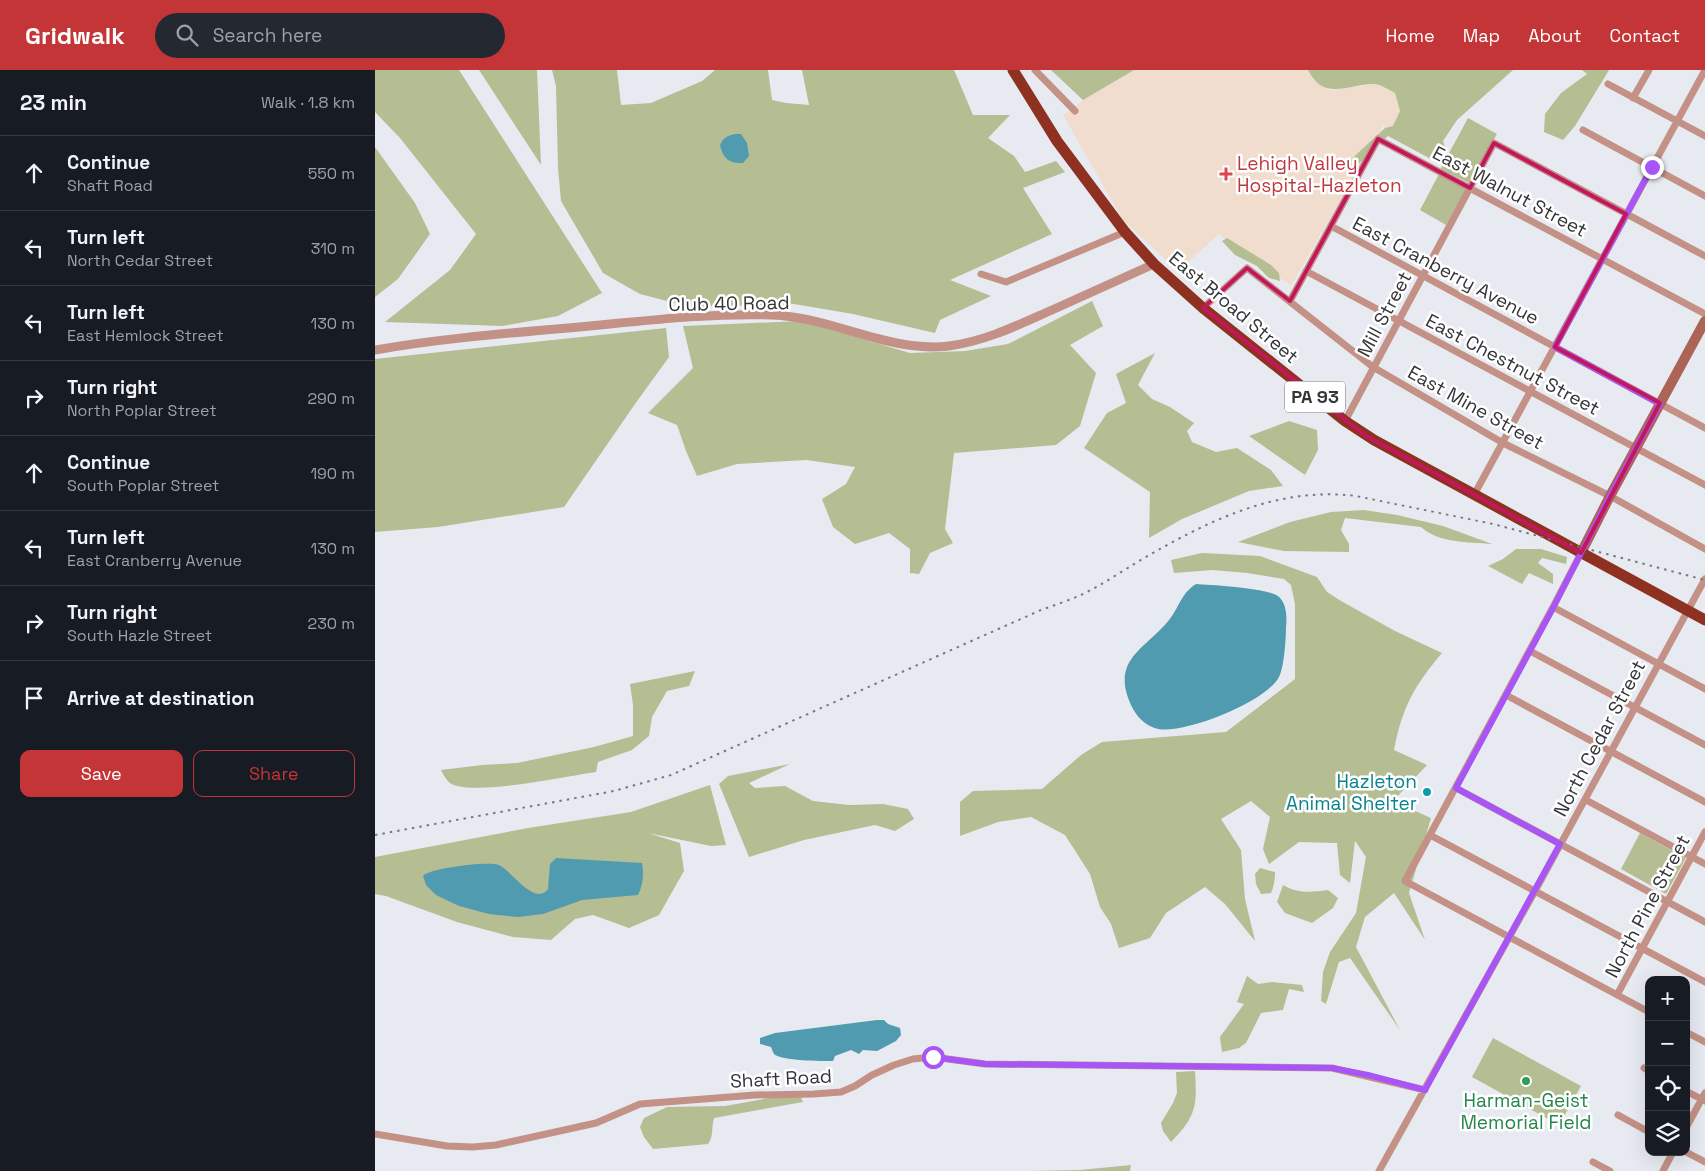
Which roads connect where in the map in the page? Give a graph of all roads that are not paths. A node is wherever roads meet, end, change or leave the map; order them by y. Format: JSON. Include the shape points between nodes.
{"nodes":[{"id":1,"x":1013,"y":70,"type":"edge"},
{"id":2,"x":1035,"y":70,"type":"edge"},
{"id":3,"x":1649,"y":70,"type":"edge"},
{"id":4,"x":1703,"y":71,"type":"edge"},
{"id":5,"x":1608,"y":84,"type":"dead end"},
{"id":6,"x":1633,"y":98,"type":"junction"},
{"id":7,"x":1075,"y":111,"type":"dead end"},
{"id":8,"x":1677,"y":121,"type":"junction"},
{"id":9,"x":1583,"y":130,"type":"dead end"},
{"id":10,"x":1705,"y":136,"type":"edge"},
{"id":11,"x":1652,"y":167,"type":"junction"},
{"id":12,"x":1470,"y":188,"type":"junction"},
{"id":13,"x":1705,"y":196,"type":"edge"},
{"id":14,"x":1626,"y":214,"type":"junction"},
{"id":15,"x":1331,"y":226,"type":"junction"},
{"id":16,"x":1125,"y":232,"type":"junction"},
{"id":17,"x":1705,"y":256,"type":"edge"},
{"id":18,"x":1602,"y":259,"type":"junction"},
{"id":19,"x":1154,"y":264,"type":"junction"},
{"id":20,"x":1306,"y":271,"type":"junction"},
{"id":21,"x":981,"y":274,"type":"dead end"},
{"id":22,"x":1423,"y":276,"type":"junction"},
{"id":23,"x":1290,"y":301,"type":"junction"},
{"id":24,"x":1203,"y":308,"type":"junction"},
{"id":25,"x":1705,"y":314,"type":"edge"},
{"id":26,"x":1398,"y":320,"type":"junction"},
{"id":27,"x":1705,"y":321,"type":"edge"},
{"id":28,"x":1555,"y":347,"type":"junction"},
{"id":29,"x":375,"y":350,"type":"edge"},
{"id":30,"x":1373,"y":367,"type":"junction"},
{"id":31,"x":1530,"y":391,"type":"junction"},
{"id":32,"x":1660,"y":404,"type":"junction"},
{"id":33,"x":1345,"y":421,"type":"junction"},
{"id":34,"x":1705,"y":428,"type":"edge"},
{"id":35,"x":1503,"y":443,"type":"junction"},
{"id":36,"x":1636,"y":448,"type":"junction"},
{"id":37,"x":1705,"y":485,"type":"edge"},
{"id":38,"x":1474,"y":496,"type":"junction"},
{"id":39,"x":1610,"y":496,"type":"junction"},
{"id":40,"x":1705,"y":549,"type":"edge"},
{"id":41,"x":1581,"y":553,"type":"junction"},
{"id":42,"x":1705,"y":579,"type":"edge"},
{"id":43,"x":1553,"y":608,"type":"junction"},
{"id":44,"x":1689,"y":611,"type":"junction"},
{"id":45,"x":1705,"y":620,"type":"edge"},
{"id":46,"x":1530,"y":651,"type":"junction"},
{"id":47,"x":1658,"y":664,"type":"junction"},
{"id":48,"x":1705,"y":689,"type":"edge"},
{"id":49,"x":1506,"y":695,"type":"junction"},
{"id":50,"x":1635,"y":707,"type":"junction"},
{"id":51,"x":1705,"y":745,"type":"edge"},
{"id":52,"x":1612,"y":751,"type":"junction"},
{"id":53,"x":1456,"y":788,"type":"junction"},
{"id":54,"x":1586,"y":800,"type":"junction"},
{"id":55,"x":1705,"y":802,"type":"edge"},
{"id":56,"x":1705,"y":832,"type":"edge"},
{"id":57,"x":1431,"y":835,"type":"junction"},
{"id":58,"x":1560,"y":844,"type":"junction"},
{"id":59,"x":1692,"y":857,"type":"junction"},
{"id":60,"x":1705,"y":864,"type":"edge"},
{"id":61,"x":1535,"y":891,"type":"junction"},
{"id":62,"x":1667,"y":902,"type":"junction"},
{"id":63,"x":1705,"y":922,"type":"edge"},
{"id":64,"x":1510,"y":936,"type":"junction"},
{"id":65,"x":1642,"y":948,"type":"junction"},
{"id":66,"x":1705,"y":982,"type":"edge"},
{"id":67,"x":1617,"y":994,"type":"junction"},
{"id":68,"x":1645,"y":1010,"type":"edge"},
{"id":69,"x":1690,"y":1034,"type":"edge"},
{"id":70,"x":1705,"y":1042,"type":"edge"},
{"id":71,"x":1425,"y":1090,"type":"junction"},
{"id":72,"x":1690,"y":1093,"type":"edge"},
{"id":73,"x":1704,"y":1098,"type":"edge"},
{"id":74,"x":1619,"y":1115,"type":"dead end"},
{"id":75,"x":1690,"y":1121,"type":"edge"},
{"id":76,"x":1645,"y":1130,"type":"edge"},
{"id":77,"x":375,"y":1134,"type":"edge"},
{"id":78,"x":1690,"y":1154,"type":"edge"},
{"id":79,"x":1671,"y":1156,"type":"edge"},
{"id":80,"x":1593,"y":1162,"type":"dead end"},
{"id":81,"x":1705,"y":1162,"type":"edge"},
{"id":82,"x":1379,"y":1171,"type":"edge"},
{"id":83,"x":1610,"y":1171,"type":"edge"},
{"id":84,"x":1663,"y":1171,"type":"edge"}],
"edges":[{"from":1,"to":16,"type":"highway","name":"East Broad Street","number":"PA 93","via":[[1057,141]]},
{"from":2,"to":7,"type":"street"},
{"from":3,"to":6,"type":"street"},
{"from":4,"to":8,"type":"street"},
{"from":5,"to":6,"type":"street"},
{"from":6,"to":8,"type":"street"},
{"from":8,"to":10,"type":"street"},
{"from":8,"to":11,"type":"street"},
{"from":9,"to":11,"type":"street"},
{"from":11,"to":13,"type":"street"},
{"from":11,"to":14,"type":"street"},
{"from":12,"to":14,"type":"street","name":"Mill Street","via":[[1494,143]]},
{"from":12,"to":15,"type":"street","name":"East Walnut Street","via":[[1378,138]]},
{"from":12,"to":18,"type":"street","name":"East Walnut Street"},
{"from":12,"to":22,"type":"street","name":"Mill Street"},
{"from":14,"to":17,"type":"street"},
{"from":14,"to":18,"type":"street"},
{"from":15,"to":20,"type":"street"},
{"from":15,"to":22,"type":"street","name":"East Cranberry Avenue"},
{"from":16,"to":19,"type":"highway","name":"East Broad Street","number":"PA 93"},
{"from":16,"to":21,"type":"street","via":[[1006,282]]},
{"from":18,"to":25,"type":"street","name":"East Walnut Street"},
{"from":18,"to":28,"type":"street"},
{"from":19,"to":24,"type":"highway","name":"East Broad Street","number":"PA 93"},
{"from":19,"to":29,"type":"street","name":"Club 40 Road","via":[[993,336],[950,346],[896,343],[808,319],[756,315],[454,338]]},
{"from":20,"to":23,"type":"street"},
{"from":20,"to":26,"type":"street","name":"East Chestnut Street"},
{"from":22,"to":26,"type":"street","name":"Mill Street"},
{"from":22,"to":28,"type":"street","name":"East Cranberry Avenue"},
{"from":23,"to":24,"type":"street","name":"East Mine Street","via":[[1247,268]]},
{"from":23,"to":30,"type":"street","name":"East Mine Street"},
{"from":24,"to":33,"type":"highway","name":"East Broad Street","number":"PA 93"},
{"from":26,"to":30,"type":"street","name":"Mill Street"},
{"from":26,"to":31,"type":"street","name":"East Chestnut Street"},
{"from":27,"to":32,"type":"main road"},
{"from":28,"to":31,"type":"street"},
{"from":28,"to":32,"type":"street","name":"East Cranberry Avenue"},
{"from":30,"to":33,"type":"street","name":"Mill Street"},
{"from":30,"to":35,"type":"street","name":"East Mine Street"},
{"from":31,"to":35,"type":"street"},
{"from":31,"to":36,"type":"street","name":"East Chestnut Street"},
{"from":32,"to":34,"type":"street","name":"East Cranberry Avenue"},
{"from":32,"to":36,"type":"main road"},
{"from":33,"to":38,"type":"highway","name":"East Broad Street","number":"PA 93"},
{"from":35,"to":38,"type":"street"},
{"from":35,"to":39,"type":"street","name":"East Mine Street"},
{"from":36,"to":37,"type":"street","name":"East Chestnut Street"},
{"from":36,"to":39,"type":"main road"},
{"from":38,"to":41,"type":"highway","name":"East Broad Street","number":"PA 93"},
{"from":39,"to":40,"type":"street","name":"East Mine Street"},
{"from":39,"to":41,"type":"main road"},
{"from":41,"to":43,"type":"street"},
{"from":41,"to":44,"type":"highway","name":"East Broad Street","number":"PA 93"},
{"from":42,"to":44,"type":"street","name":"North Cedar Street"},
{"from":43,"to":46,"type":"street"},
{"from":43,"to":47,"type":"street"},
{"from":44,"to":45,"type":"highway","name":"East Broad Street","number":"PA 93"},
{"from":44,"to":47,"type":"street","name":"North Cedar Street"},
{"from":46,"to":49,"type":"street"},
{"from":46,"to":50,"type":"street"},
{"from":47,"to":48,"type":"street"},
{"from":47,"to":50,"type":"street","name":"North Cedar Street"},
{"from":49,"to":52,"type":"street"},
{"from":49,"to":53,"type":"street"},
{"from":50,"to":51,"type":"street"},
{"from":50,"to":52,"type":"street","name":"North Cedar Street"},
{"from":52,"to":54,"type":"street","name":"North Cedar Street"},
{"from":52,"to":55,"type":"street"},
{"from":53,"to":57,"type":"street"},
{"from":53,"to":58,"type":"street"},
{"from":54,"to":58,"type":"street","name":"North Cedar Street"},
{"from":54,"to":59,"type":"street"},
{"from":56,"to":59,"type":"street","name":"North Pine Street"},
{"from":57,"to":61,"type":"street"},
{"from":57,"to":64,"type":"street","via":[[1405,881]]},
{"from":58,"to":61,"type":"street","name":"North Cedar Street"},
{"from":58,"to":62,"type":"street"},
{"from":59,"to":60,"type":"street"},
{"from":59,"to":62,"type":"street","name":"North Pine Street"},
{"from":61,"to":64,"type":"street","name":"North Cedar Street"},
{"from":61,"to":65,"type":"street"},
{"from":62,"to":63,"type":"street"},
{"from":62,"to":65,"type":"street","name":"North Pine Street"},
{"from":64,"to":67,"type":"street"},
{"from":64,"to":71,"type":"street","name":"North Cedar Street"},
{"from":65,"to":66,"type":"street"},
{"from":65,"to":67,"type":"street","name":"North Pine Street"},
{"from":67,"to":68,"type":"street"},
{"from":69,"to":70,"type":"street"},
{"from":71,"to":77,"type":"street","name":"Shaft Road","via":[[1332,1068],[985,1064],[933,1057],[894,1065],[841,1092],[640,1104],[596,1123],[496,1145],[447,1146]]},
{"from":71,"to":82,"type":"street","name":"North Cedar Street"},
{"from":72,"to":73,"type":"street"},
{"from":73,"to":75,"type":"street"},
{"from":74,"to":76,"type":"street"},
{"from":78,"to":81,"type":"street"},
{"from":79,"to":84,"type":"street"},
{"from":80,"to":83,"type":"street"}]}
